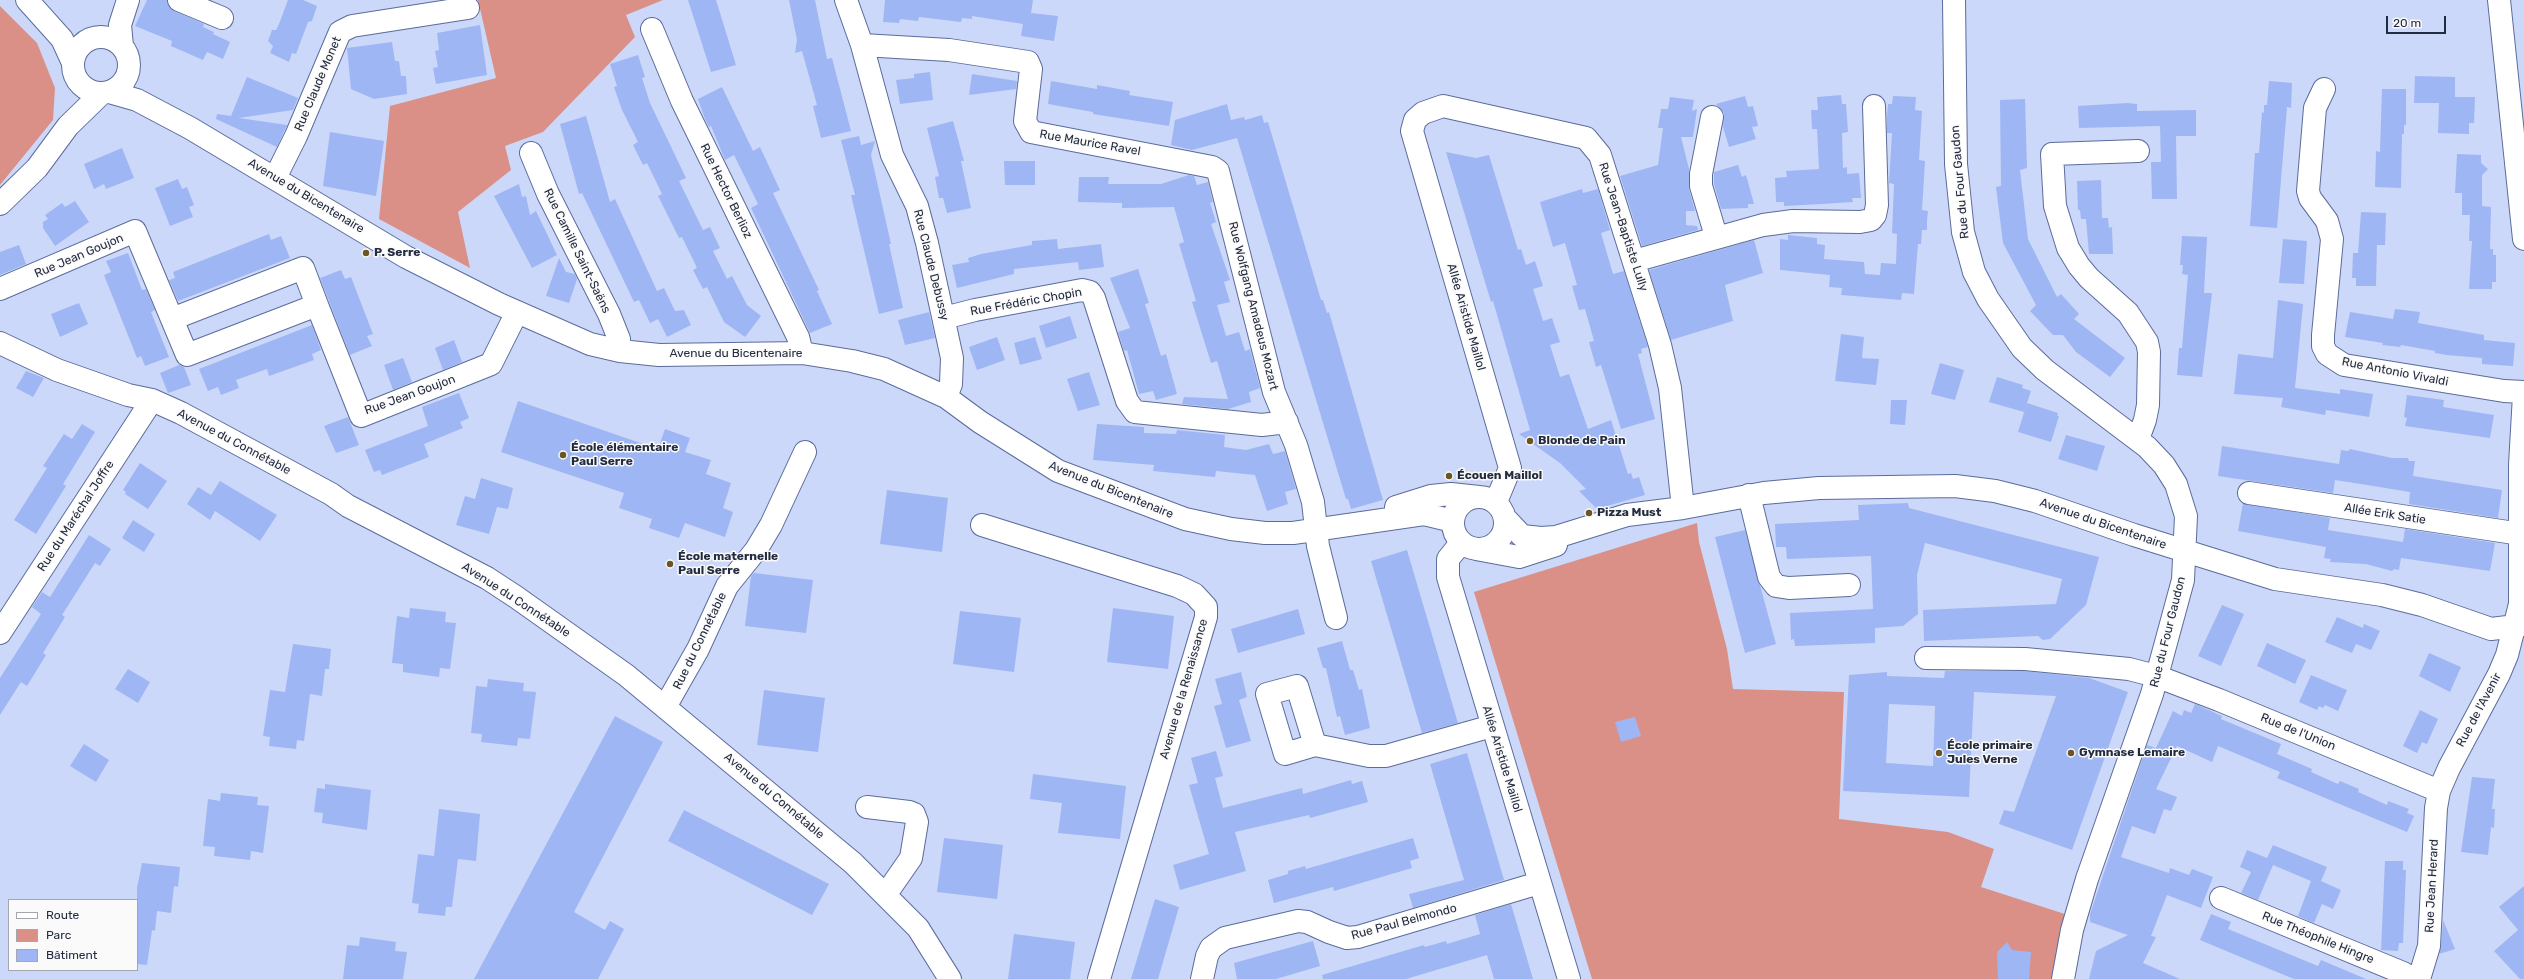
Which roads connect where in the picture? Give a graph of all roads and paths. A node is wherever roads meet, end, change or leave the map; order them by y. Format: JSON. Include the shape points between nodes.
{"nodes":[{"id":1,"x":27,"y":0,"type":"edge"},
{"id":2,"x":40,"y":0,"type":"edge"},
{"id":3,"x":128,"y":0,"type":"edge"},
{"id":4,"x":179,"y":0,"type":"edge"},
{"id":5,"x":846,"y":0,"type":"edge"},
{"id":6,"x":1954,"y":0,"type":"edge"},
{"id":7,"x":2499,"y":0,"type":"edge"},
{"id":8,"x":468,"y":8,"type":"dead end"},
{"id":9,"x":409,"y":9,"type":"edge"},
{"id":10,"x":222,"y":18,"type":"dead end"},
{"id":11,"x":652,"y":29,"type":"dead end"},
{"id":12,"x":114,"y":42,"type":"junction"},
{"id":13,"x":862,"y":45,"type":"junction"},
{"id":14,"x":75,"y":71,"type":"junction"},
{"id":15,"x":2324,"y":89,"type":"dead end"},
{"id":16,"x":106,"y":92,"type":"junction"},
{"id":17,"x":1874,"y":106,"type":"dead end"},
{"id":18,"x":1712,"y":117,"type":"dead end"},
{"id":19,"x":68,"y":126,"type":"junction"},
{"id":20,"x":190,"y":128,"type":"junction"},
{"id":21,"x":1412,"y":131,"type":"joint"},
{"id":22,"x":2138,"y":152,"type":"dead end"},
{"id":23,"x":531,"y":153,"type":"dead end"},
{"id":24,"x":1218,"y":171,"type":"joint"},
{"id":25,"x":273,"y":177,"type":"junction"},
{"id":26,"x":0,"y":204,"type":"edge"},
{"id":27,"x":1716,"y":236,"type":"junction"},
{"id":28,"x":2524,"y":239,"type":"edge"},
{"id":29,"x":1634,"y":261,"type":"junction"},
{"id":30,"x":0,"y":289,"type":"edge"},
{"id":31,"x":317,"y":305,"type":"junction"},
{"id":32,"x":517,"y":312,"type":"junction"},
{"id":33,"x":944,"y":318,"type":"junction"},
{"id":34,"x":172,"y":319,"type":"junction"},
{"id":35,"x":0,"y":343,"type":"edge"},
{"id":36,"x":620,"y":351,"type":"junction"},
{"id":37,"x":802,"y":353,"type":"junction"},
{"id":38,"x":2524,"y":393,"type":"edge"},
{"id":39,"x":946,"y":397,"type":"junction"},
{"id":40,"x":152,"y":400,"type":"junction"},
{"id":41,"x":1287,"y":422,"type":"junction"},
{"id":42,"x":2138,"y":440,"type":"junction"},
{"id":43,"x":805,"y":452,"type":"dead end"},
{"id":44,"x":2249,"y":493,"type":"dead end"},
{"id":45,"x":1750,"y":495,"type":"junction"},
{"id":46,"x":1493,"y":506,"type":"junction"},
{"id":47,"x":1683,"y":508,"type":"junction"},
{"id":48,"x":1453,"y":521,"type":"junction"},
{"id":49,"x":982,"y":525,"type":"dead end"},
{"id":50,"x":1346,"y":526,"type":"junction"},
{"id":51,"x":1316,"y":532,"type":"junction"},
{"id":52,"x":2521,"y":534,"type":"junction"},
{"id":53,"x":1468,"y":546,"type":"junction"},
{"id":54,"x":2183,"y":550,"type":"junction"},
{"id":55,"x":1849,"y":585,"type":"dead end"},
{"id":56,"x":1336,"y":618,"type":"dead end"},
{"id":57,"x":2519,"y":626,"type":"edge"},
{"id":58,"x":0,"y":632,"type":"edge"},
{"id":59,"x":1926,"y":658,"type":"dead end"},
{"id":60,"x":2156,"y":676,"type":"junction"},
{"id":61,"x":665,"y":707,"type":"junction"},
{"id":62,"x":1492,"y":726,"type":"junction"},
{"id":63,"x":1315,"y":746,"type":"dead end"},
{"id":64,"x":2439,"y":791,"type":"junction"},
{"id":65,"x":867,"y":807,"type":"dead end"},
{"id":66,"x":1540,"y":883,"type":"junction"},
{"id":67,"x":886,"y":894,"type":"junction"},
{"id":68,"x":2221,"y":898,"type":"dead end"},
{"id":69,"x":950,"y":979,"type":"edge"},
{"id":70,"x":1099,"y":979,"type":"edge"},
{"id":71,"x":1202,"y":979,"type":"edge"},
{"id":72,"x":1568,"y":979,"type":"edge"},
{"id":73,"x":2063,"y":979,"type":"edge"},
{"id":74,"x":2413,"y":979,"type":"edge"},
{"id":75,"x":2419,"y":979,"type":"edge"}],
"edges":[{"from":1,"to":14,"type":"street","via":[[62,39]]},
{"from":2,"to":12,"type":"street","via":[[70,27]]},
{"from":3,"to":12,"type":"street"},
{"from":4,"to":10,"type":"street"},
{"from":5,"to":13,"type":"street","name":"Rue Claude Debussy"},
{"from":6,"to":42,"type":"street","name":"Rue du Four Gaudon","via":[[1956,164],[1963,232],[1974,272],[1988,299],[2022,348],[2045,370]]},
{"from":7,"to":28,"type":"street"},
{"from":8,"to":9,"type":"street","name":"Rue Claude Monet"},
{"from":9,"to":25,"type":"street","name":"Rue Claude Monet","via":[[340,32],[296,136]]},
{"from":11,"to":37,"type":"street","name":"Rue Hector Berlioz","via":[[682,101],[798,337]]},
{"from":12,"to":14,"type":"street","via":[[80,47]]},
{"from":12,"to":16,"type":"street","via":[[123,83]]},
{"from":12,"to":20,"type":"street","name":"Avenue du Bicentenaire","via":[[145,88]]},
{"from":13,"to":24,"type":"street","name":"Rue Maurice Ravel","via":[[949,50],[1028,62],[1031,69],[1025,121],[1031,132],[1212,167]]},
{"from":13,"to":33,"type":"street","name":"Rue Claude Debussy","via":[[892,155],[917,206]]},
{"from":14,"to":16,"type":"street","via":[[90,91]]},
{"from":14,"to":19,"type":"street","via":[[75,100]]},
{"from":15,"to":38,"type":"street","name":"Rue Antonio Vivaldi","via":[[2315,108],[2308,191],[2310,198],[2327,221],[2332,239],[2323,335],[2323,346],[2327,354],[2344,365]]},
{"from":16,"to":19,"type":"street"},
{"from":16,"to":20,"type":"street","name":"Avenue du Bicentenaire","via":[[137,100]]},
{"from":17,"to":27,"type":"street","via":[[1877,205],[1871,220],[1793,221]]},
{"from":18,"to":27,"type":"street","via":[[1701,186]]},
{"from":19,"to":26,"type":"street","via":[[37,168]]},
{"from":20,"to":25,"type":"street","name":"Avenue du Bicentenaire"},
{"from":21,"to":29,"type":"street","name":"Rue Jean-Baptiste Lully","via":[[1415,120],[1423,113],[1443,106],[1586,138],[1600,155]]},
{"from":21,"to":46,"type":"street","name":"Allée Aristide Maillol","via":[[1510,468]]},
{"from":22,"to":42,"type":"street","via":[[2052,154],[2055,206],[2068,248],[2078,266],[2089,278],[2128,313],[2147,342],[2148,405]]},
{"from":23,"to":36,"type":"street","name":"Rue Camille Saint-Saëns","via":[[548,194],[609,314],[619,339]]},
{"from":24,"to":41,"type":"street","name":"Rue Wolfgang Amadeus Mozart","via":[[1274,392]]},
{"from":25,"to":32,"type":"street","name":"Avenue du Bicentenaire","via":[[406,257]]},
{"from":27,"to":29,"type":"street"},
{"from":29,"to":47,"type":"street","name":"Rue Jean-Baptiste Lully","via":[[1660,345],[1670,388]]},
{"from":30,"to":34,"type":"street","name":"Rue Jean Goujon","via":[[136,231]]},
{"from":31,"to":32,"type":"street","name":"Rue Jean Goujon","via":[[361,416],[491,364]]},
{"from":31,"to":34,"type":"street","name":"Rue Jean Goujon","via":[[187,356]]},
{"from":31,"to":34,"type":"street","name":"Rue Jean Goujon","via":[[303,268]]},
{"from":32,"to":36,"type":"street","name":"Avenue du Bicentenaire","via":[[590,344]]},
{"from":33,"to":39,"type":"street","name":"Rue Claude Debussy","via":[[952,358],[951,384]]},
{"from":33,"to":41,"type":"street","name":"Rue Frédéric Chopin","via":[[1082,290],[1090,292],[1127,401],[1135,412],[1262,424]]},
{"from":35,"to":40,"type":"street","name":"Avenue du Connétable","via":[[57,370],[128,395]]},
{"from":36,"to":37,"type":"street","name":"Avenue du Bicentenaire","via":[[689,355]]},
{"from":37,"to":39,"type":"street","name":"Avenue du Bicentenaire","via":[[884,369]]},
{"from":38,"to":52,"type":"street","name":"Rue de l'Avenir","via":[[2520,465]]},
{"from":39,"to":51,"type":"street","name":"Avenue du Bicentenaire","via":[[980,422],[1058,471],[1185,519],[1265,533]]},
{"from":40,"to":58,"type":"street","name":"Rue du Maréchal Joffre"},
{"from":40,"to":61,"type":"street","name":"Avenue du Connétable","via":[[181,413],[331,494],[348,506],[487,578],[607,661]]},
{"from":41,"to":51,"type":"street","name":"Rue Wolfgang Amadeus Mozart","via":[[1313,502]]},
{"from":42,"to":54,"type":"street","name":"Rue du Four Gaudon","via":[[2164,465],[2176,484],[2186,516]]},
{"from":43,"to":61,"type":"street","name":"Rue du Connétable","via":[[771,525],[756,550],[727,586],[698,649]]},
{"from":44,"to":52,"type":"street","name":"Allée Erik Satie"},
{"from":45,"to":47,"type":"street","name":"Avenue du Bicentenaire"},
{"from":45,"to":54,"type":"street","name":"Avenue du Bicentenaire","via":[[1819,488],[1955,486],[1995,491],[2035,501]]},
{"from":45,"to":55,"type":"street","via":[[1769,577],[1776,586],[1789,588]]},
{"from":46,"to":47,"type":"street","name":"Avenue du Bicentenaire","via":[[1522,536],[1542,538],[1556,537],[1627,515]]},
{"from":46,"to":48,"type":"street","via":[[1465,501],[1459,506]]},
{"from":46,"to":50,"type":"street","name":"Avenue du Bicentenaire","via":[[1451,494],[1432,496]]},
{"from":46,"to":53,"type":"street","via":[[1502,536],[1494,545]]},
{"from":47,"to":53,"type":"street","name":"Avenue du Bicentenaire","via":[[1656,521],[1544,547],[1519,557]]},
{"from":48,"to":50,"type":"street","name":"Avenue du Bicentenaire","via":[[1424,514]]},
{"from":48,"to":53,"type":"street","via":[[1454,531]]},
{"from":49,"to":70,"type":"street","name":"Avenue de la Renaissance","via":[[1177,586],[1194,594],[1206,608],[1206,617]]},
{"from":50,"to":51,"type":"street","name":"Avenue du Bicentenaire"},
{"from":51,"to":56,"type":"street","name":"Rue Wolfgang Amadeus Mozart","via":[[1323,573]]},
{"from":52,"to":57,"type":"street","name":"Rue de l'Avenir"},
{"from":53,"to":62,"type":"street","name":"Allée Aristide Maillol","via":[[1448,559],[1448,577]]},
{"from":54,"to":57,"type":"street","name":"Avenue du Bicentenaire","via":[[2274,579],[2382,595],[2422,605],[2491,629]]},
{"from":54,"to":60,"type":"street","name":"Rue du Four Gaudon","via":[[2183,580]]},
{"from":57,"to":64,"type":"street","name":"Rue de l'Avenir","via":[[2499,674]]},
{"from":59,"to":60,"type":"street","name":"Rue de l'Union","via":[[2024,659],[2129,668]]},
{"from":60,"to":64,"type":"street","name":"Rue de l'Union","via":[[2298,731]]},
{"from":60,"to":73,"type":"street","name":"Rue du Four Gaudon","via":[[2087,879],[2072,930]]},
{"from":61,"to":67,"type":"street","name":"Avenue du Connétable","via":[[853,862]]},
{"from":62,"to":63,"type":"street","via":[[1386,756],[1369,756]]},
{"from":62,"to":66,"type":"street","name":"Allée Aristide Maillol"},
{"from":64,"to":75,"type":"street","name":"Rue Jean Herard","via":[[2429,946]]},
{"from":65,"to":67,"type":"street","via":[[910,812],[914,814],[917,822],[911,858]]},
{"from":66,"to":71,"type":"street","name":"Rue Paul Belmondo","via":[[1358,937],[1347,938],[1308,922],[1298,921],[1225,938],[1211,948]]},
{"from":66,"to":72,"type":"street","name":"Allée Aristide Maillol"},
{"from":67,"to":69,"type":"street","name":"Avenue du Connétable","via":[[918,928]]},
{"from":68,"to":74,"type":"street","name":"Rue Théophile Hingre","via":[[2404,973]]}]}
